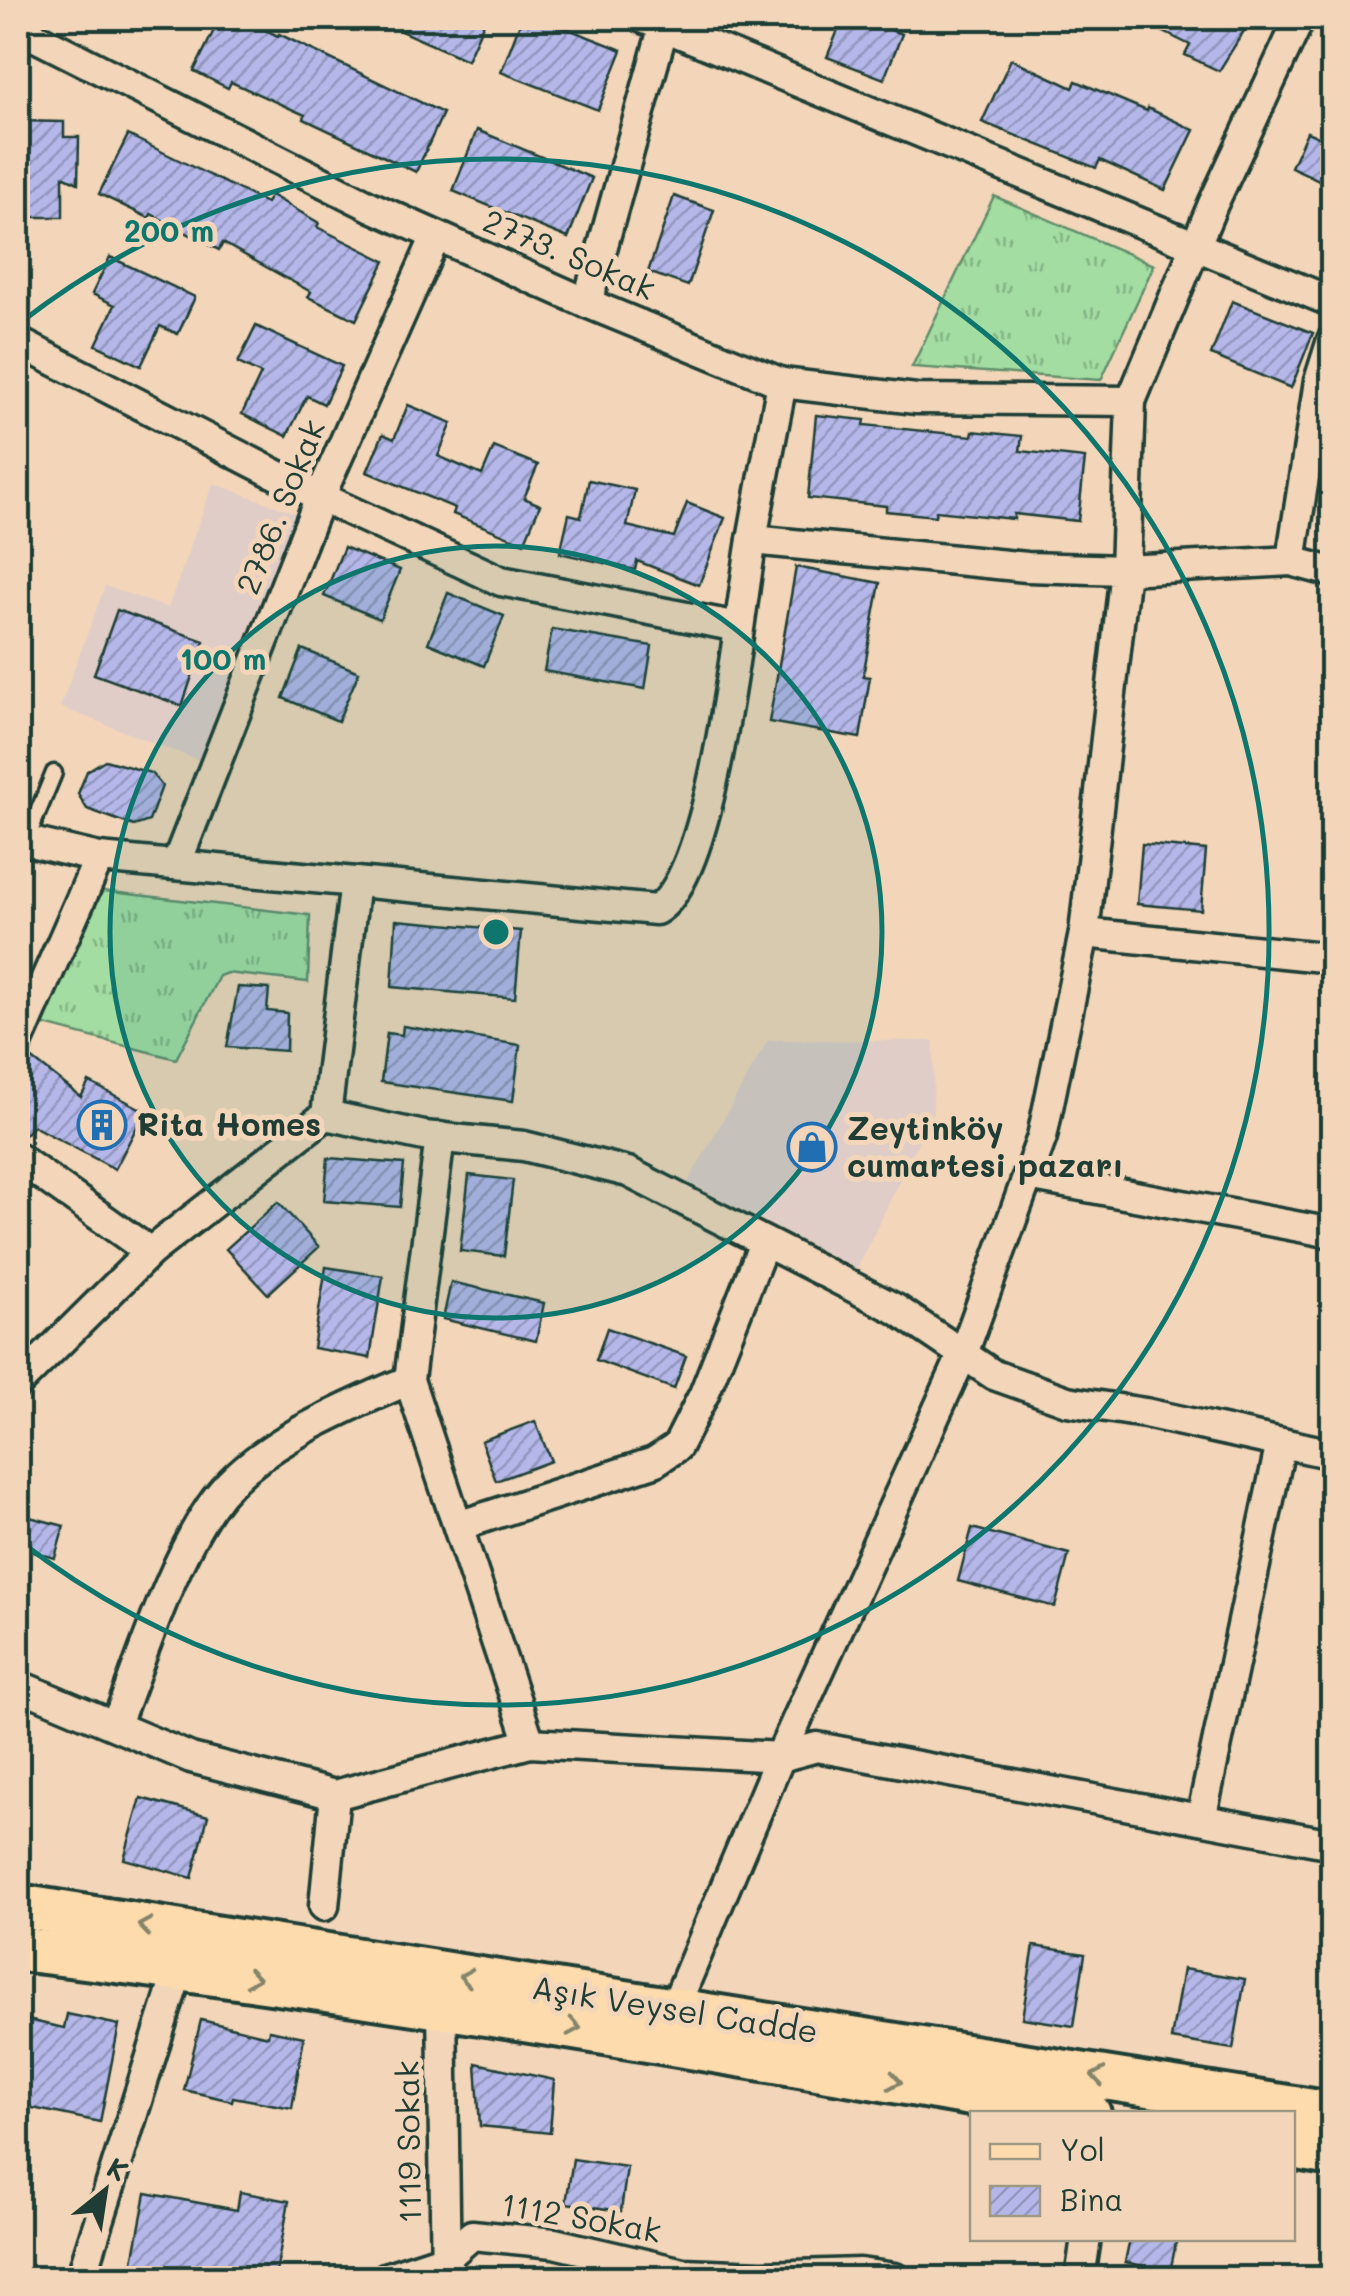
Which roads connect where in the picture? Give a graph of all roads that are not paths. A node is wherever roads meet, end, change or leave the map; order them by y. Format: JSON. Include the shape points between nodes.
{"nodes":[{"id":1,"x":1300,"y":18,"type":"edge"},
{"id":2,"x":657,"y":20,"type":"edge"},
{"id":3,"x":18,"y":28,"type":"edge"},
{"id":4,"x":436,"y":236,"type":"junction"},
{"id":5,"x":1195,"y":248,"type":"junction"},
{"id":6,"x":1332,"y":302,"type":"edge"},
{"id":7,"x":588,"y":303,"type":"junction"},
{"id":8,"x":1332,"y":340,"type":"edge"},
{"id":9,"x":19,"y":347,"type":"edge"},
{"id":10,"x":782,"y":383,"type":"junction"},
{"id":11,"x":1131,"y":401,"type":"junction"},
{"id":12,"x":320,"y":496,"type":"junction"},
{"id":13,"x":752,"y":540,"type":"junction"},
{"id":14,"x":1291,"y":561,"type":"junction"},
{"id":15,"x":1124,"y":570,"type":"junction"},
{"id":16,"x":1332,"y":572,"type":"edge"},
{"id":17,"x":738,"y":627,"type":"junction"},
{"id":18,"x":54,"y":773,"type":"dead end"},
{"id":19,"x":22,"y":840,"type":"edge"},
{"id":20,"x":99,"y":858,"type":"junction"},
{"id":21,"x":176,"y":864,"type":"junction"},
{"id":22,"x":355,"y":882,"type":"junction"},
{"id":23,"x":1084,"y":933,"type":"junction"},
{"id":24,"x":1332,"y":958,"type":"edge"},
{"id":25,"x":18,"y":1042,"type":"edge"},
{"id":26,"x":326,"y":1115,"type":"junction"},
{"id":27,"x":440,"y":1137,"type":"junction"},
{"id":28,"x":18,"y":1158,"type":"edge"},
{"id":29,"x":1028,"y":1176,"type":"junction"},
{"id":30,"x":1332,"y":1233,"type":"edge"},
{"id":31,"x":764,"y":1243,"type":"junction"},
{"id":32,"x":150,"y":1252,"type":"junction"},
{"id":33,"x":963,"y":1354,"type":"junction"},
{"id":34,"x":410,"y":1380,"type":"junction"},
{"id":35,"x":18,"y":1383,"type":"edge"},
{"id":36,"x":1281,"y":1443,"type":"junction"},
{"id":37,"x":1332,"y":1454,"type":"edge"},
{"id":38,"x":458,"y":1526,"type":"junction"},
{"id":39,"x":18,"y":1685,"type":"edge"},
{"id":40,"x":116,"y":1724,"type":"junction"},
{"id":41,"x":530,"y":1744,"type":"junction"},
{"id":42,"x":780,"y":1757,"type":"junction"},
{"id":43,"x":335,"y":1795,"type":"junction"},
{"id":44,"x":1201,"y":1819,"type":"junction"},
{"id":45,"x":1332,"y":1844,"type":"edge"},
{"id":46,"x":18,"y":1906,"type":"edge"},
{"id":47,"x":324,"y":1906,"type":"dead end"},
{"id":48,"x":18,"y":1949,"type":"edge"},
{"id":49,"x":179,"y":1968,"type":"junction"},
{"id":50,"x":442,"y":2005,"type":"junction"},
{"id":51,"x":674,"y":2009,"type":"junction"},
{"id":52,"x":1071,"y":2111,"type":"edge"},
{"id":53,"x":1332,"y":2114,"type":"edge"},
{"id":54,"x":1295,"y":2148,"type":"edge"},
{"id":55,"x":1332,"y":2154,"type":"edge"},
{"id":56,"x":1086,"y":2241,"type":"edge"},
{"id":57,"x":446,"y":2268,"type":"edge"},
{"id":58,"x":81,"y":2278,"type":"edge"},
{"id":59,"x":385,"y":2278,"type":"edge"},
{"id":60,"x":895,"y":2278,"type":"edge"},
{"id":61,"x":1080,"y":2278,"type":"edge"}],
"edges":[{"from":1,"to":5,"type":"street"},
{"from":2,"to":5,"type":"street"},
{"from":2,"to":7,"type":"street"},
{"from":3,"to":4,"type":"street","name":"2773. Sokak"},
{"from":4,"to":7,"type":"street","name":"2773. Sokak"},
{"from":4,"to":12,"type":"street","name":"2786. Sokak"},
{"from":5,"to":6,"type":"street"},
{"from":5,"to":11,"type":"street"},
{"from":7,"to":10,"type":"street","name":"2773. Sokak"},
{"from":8,"to":14,"type":"street","via":[[1318,381]]},
{"from":9,"to":12,"type":"street"},
{"from":10,"to":11,"type":"street","name":"2773. Sokak","via":[[916,399]]},
{"from":10,"to":13,"type":"street"},
{"from":11,"to":15,"type":"street"},
{"from":12,"to":17,"type":"street","via":[[501,580]]},
{"from":12,"to":21,"type":"street","name":"2786. Sokak"},
{"from":13,"to":15,"type":"street"},
{"from":13,"to":17,"type":"street"},
{"from":14,"to":15,"type":"street"},
{"from":14,"to":16,"type":"street"},
{"from":15,"to":23,"type":"street"},
{"from":17,"to":22,"type":"street","via":[[704,817],[668,904],[656,910]]},
{"from":18,"to":19,"type":"lane"},
{"from":19,"to":20,"type":"street"},
{"from":20,"to":21,"type":"street"},
{"from":20,"to":25,"type":"street"},
{"from":21,"to":22,"type":"street"},
{"from":22,"to":26,"type":"street"},
{"from":23,"to":24,"type":"street"},
{"from":23,"to":29,"type":"street"},
{"from":26,"to":27,"type":"street"},
{"from":26,"to":32,"type":"street"},
{"from":27,"to":31,"type":"street","via":[[524,1146],[628,1172]]},
{"from":27,"to":34,"type":"street"},
{"from":28,"to":32,"type":"street"},
{"from":29,"to":30,"type":"street"},
{"from":29,"to":33,"type":"street"},
{"from":31,"to":33,"type":"street","via":[[896,1309]]},
{"from":31,"to":38,"type":"street","via":[[676,1447],[654,1462]]},
{"from":32,"to":35,"type":"street"},
{"from":33,"to":36,"type":"street","via":[[994,1375],[1067,1402]]},
{"from":33,"to":42,"type":"street"},
{"from":34,"to":38,"type":"street"},
{"from":34,"to":40,"type":"street","via":[[316,1420],[244,1470],[211,1505],[170,1586]]},
{"from":36,"to":37,"type":"street"},
{"from":36,"to":44,"type":"street"},
{"from":38,"to":41,"type":"street"},
{"from":39,"to":40,"type":"street"},
{"from":40,"to":43,"type":"street","via":[[191,1758]]},
{"from":41,"to":42,"type":"street"},
{"from":41,"to":43,"type":"street"},
{"from":42,"to":44,"type":"street","via":[[818,1747]]},
{"from":42,"to":51,"type":"street"},
{"from":43,"to":47,"type":"street"},
{"from":44,"to":45,"type":"street"},
{"from":51,"to":46,"type":"main road","name":"Aşık Veysel Cadde","one_way":true},
{"from":48,"to":49,"type":"main road","name":"Aşık Veysel Cadde"},
{"from":49,"to":50,"type":"main road","name":"Aşık Veysel Cadde","one_way":true},
{"from":49,"to":58,"type":"street"},
{"from":50,"to":52,"type":"main road","name":"Aşık Veysel Cadde","one_way":true},
{"from":50,"to":57,"type":"street","name":"1119 Sokak"},
{"from":53,"to":51,"type":"main road","name":"Aşık Veysel Cadde","one_way":true},
{"from":54,"to":55,"type":"main road"},
{"from":56,"to":61,"type":"street"},
{"from":57,"to":59,"type":"street","name":"1112 Sokak"},
{"from":57,"to":60,"type":"street","name":"1112 Sokak","via":[[472,2235],[554,2243],[682,2273]]}]}
